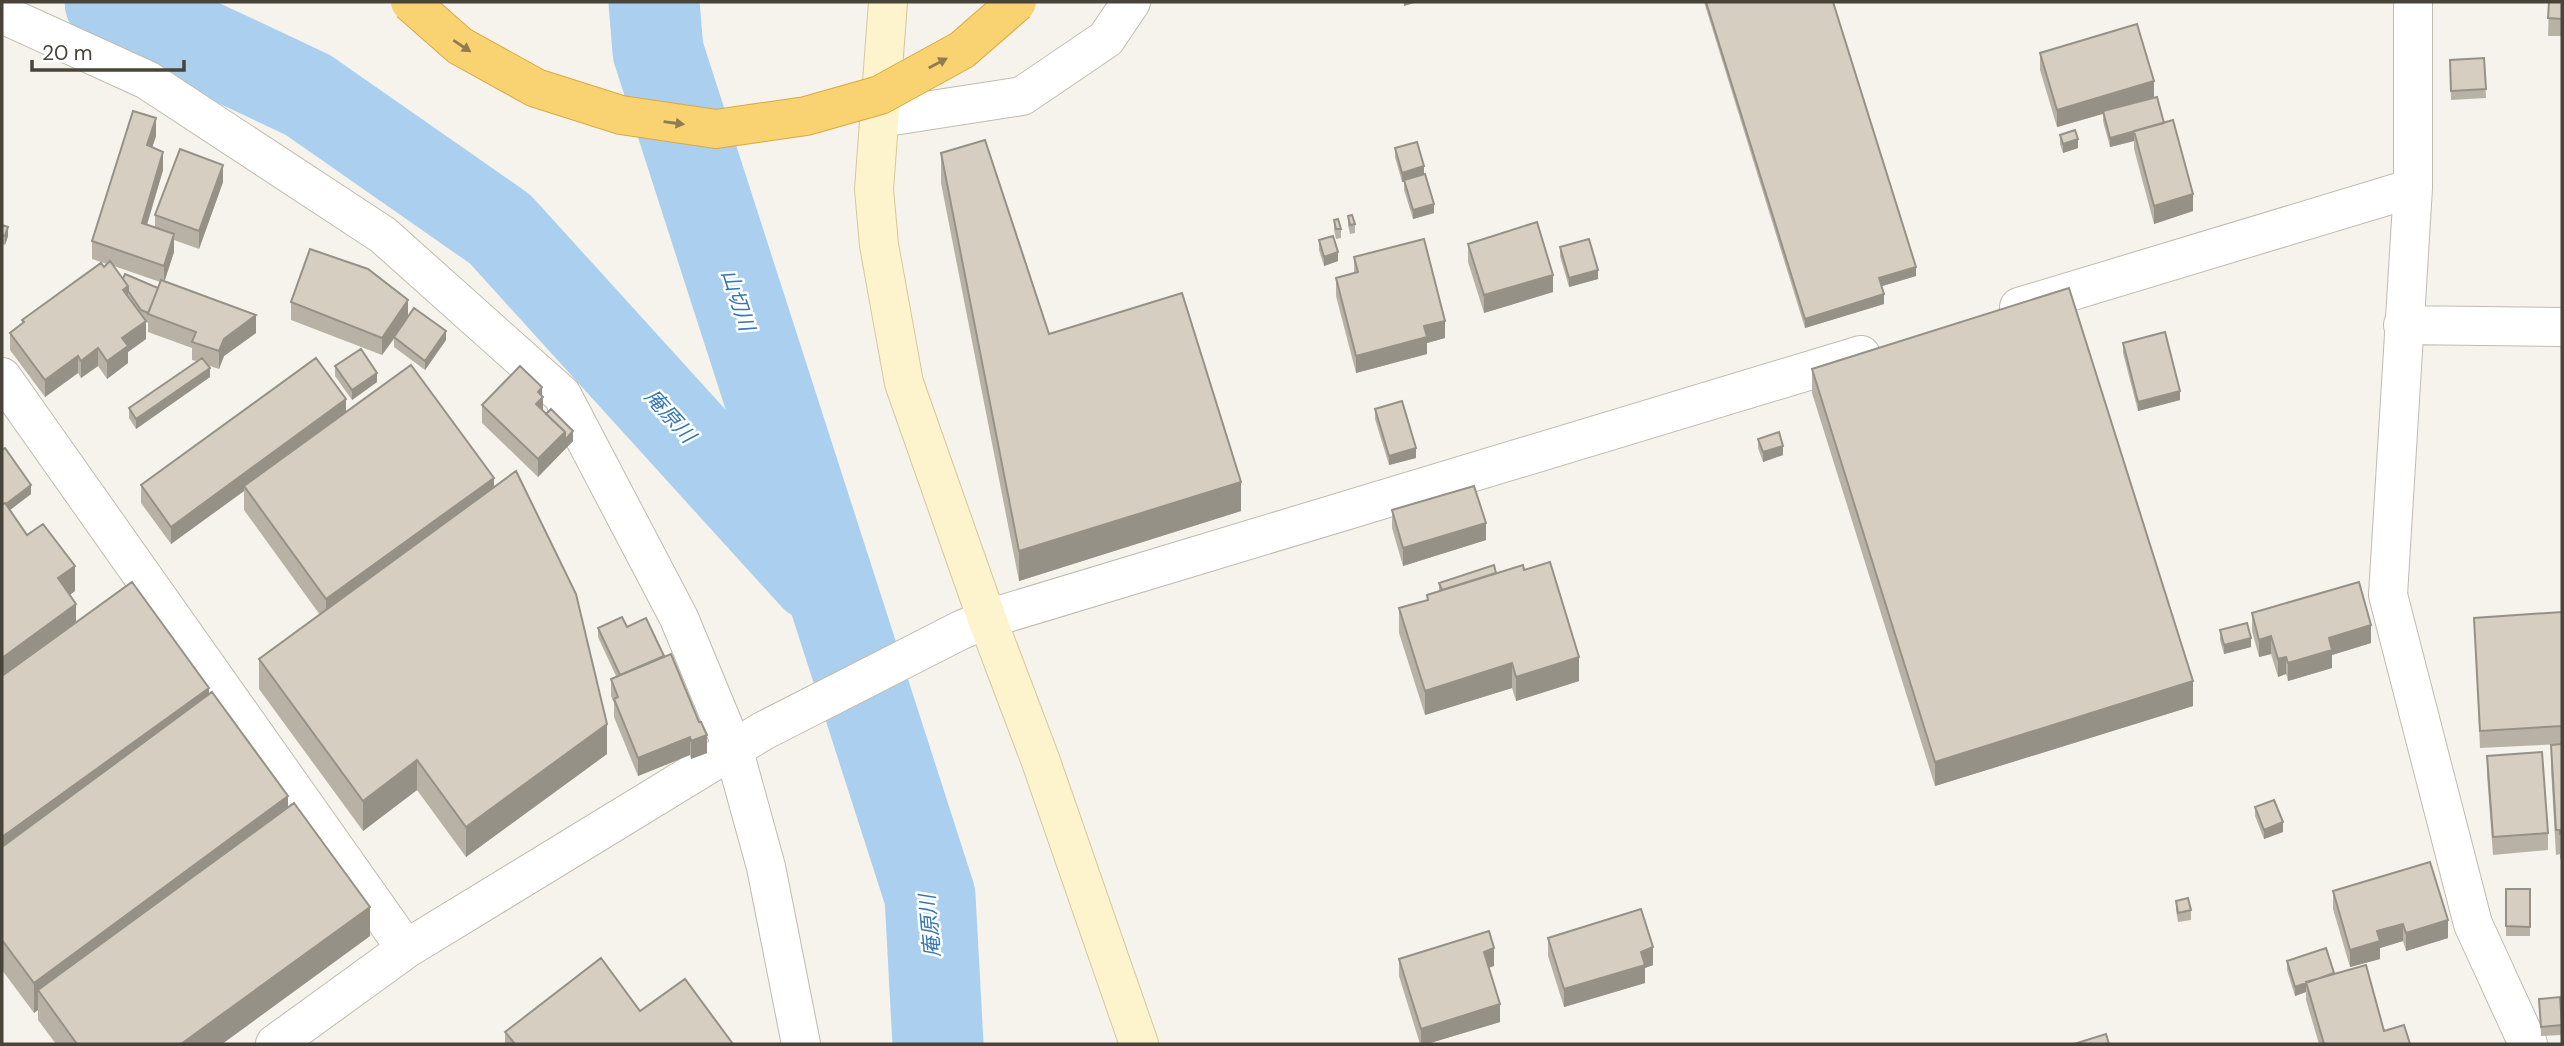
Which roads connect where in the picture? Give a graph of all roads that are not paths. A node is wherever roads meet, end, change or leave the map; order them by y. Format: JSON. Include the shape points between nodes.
{"nodes":[{"id":1,"x":410,"y":2,"type":"edge"},
{"id":2,"x":887,"y":2,"type":"edge"},
{"id":3,"x":1017,"y":2,"type":"edge"},
{"id":4,"x":1131,"y":2,"type":"edge"},
{"id":5,"x":2413,"y":2,"type":"edge"},
{"id":6,"x":2,"y":14,"type":"edge"},
{"id":7,"x":880,"y":118,"type":"junction"},
{"id":8,"x":2413,"y":188,"type":"junction"},
{"id":9,"x":1986,"y":317,"type":"edge"},
{"id":10,"x":2403,"y":325,"type":"junction"},
{"id":11,"x":2562,"y":327,"type":"edge"},
{"id":12,"x":1893,"y":345,"type":"edge"},
{"id":13,"x":2,"y":377,"type":"edge"},
{"id":14,"x":974,"y":624,"type":"junction"},
{"id":15,"x":749,"y":741,"type":"junction"},
{"id":16,"x":406,"y":949,"type":"junction"},
{"id":17,"x":275,"y":1044,"type":"edge"},
{"id":18,"x":801,"y":1044,"type":"edge"},
{"id":19,"x":1139,"y":1044,"type":"edge"},
{"id":20,"x":2528,"y":1044,"type":"edge"}],
"edges":[{"from":1,"to":3,"type":"highway","one_way":true,"bridge":true,"via":[[460,46],[536,88],[621,115],[716,129],[807,116],[880,94],[962,50]]},
{"from":2,"to":7,"type":"street"},
{"from":4,"to":7,"type":"street","via":[[1106,38],[1022,96]]},
{"from":5,"to":8,"type":"street"},
{"from":6,"to":15,"type":"street","via":[[147,80],[383,235],[562,395]]},
{"from":7,"to":14,"type":"street","via":[[874,189],[904,383]]},
{"from":8,"to":9,"type":"street"},
{"from":8,"to":10,"type":"street"},
{"from":10,"to":11,"type":"street"},
{"from":10,"to":20,"type":"street","via":[[2388,595],[2473,924]]},
{"from":12,"to":14,"type":"street"},
{"from":13,"to":16,"type":"street"},
{"from":14,"to":15,"type":"street"},
{"from":14,"to":19,"type":"street","via":[[1040,759]]},
{"from":15,"to":16,"type":"street"},
{"from":15,"to":18,"type":"street","via":[[766,867]]},
{"from":16,"to":17,"type":"street"}]}
